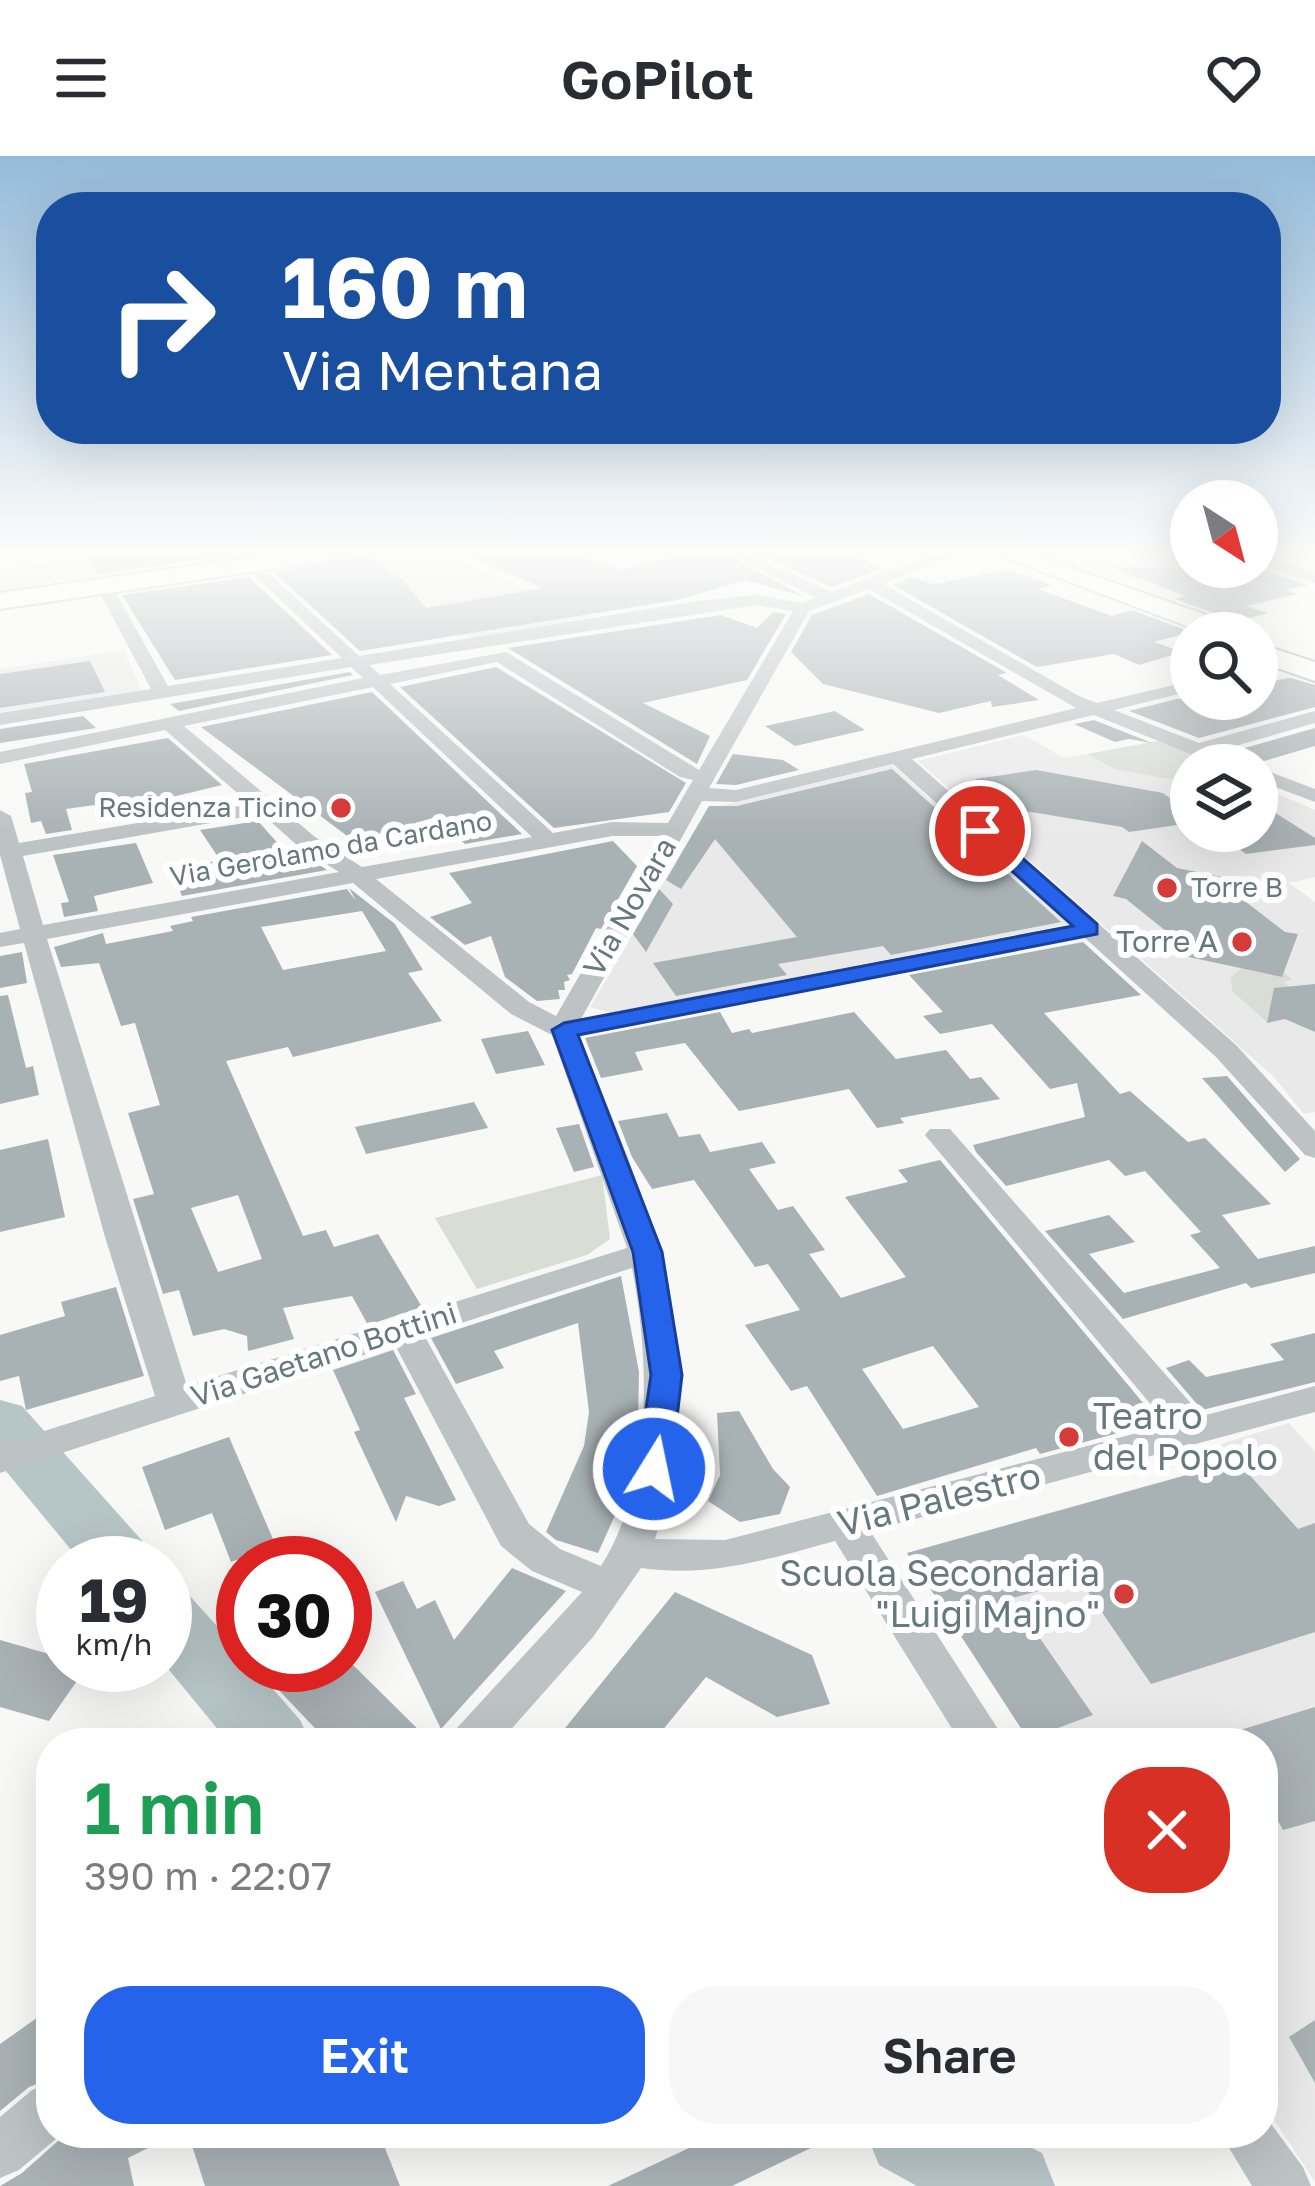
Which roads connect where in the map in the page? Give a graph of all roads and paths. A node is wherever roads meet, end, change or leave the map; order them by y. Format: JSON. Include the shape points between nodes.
{"nodes":[{"id":1,"x":138,"y":649,"type":"edge"},
{"id":2,"x":341,"y":649,"type":"edge"},
{"id":3,"x":436,"y":649,"type":"edge"},
{"id":4,"x":779,"y":649,"type":"edge"},
{"id":5,"x":987,"y":649,"type":"edge"},
{"id":6,"x":1278,"y":653,"type":"edge"},
{"id":7,"x":355,"y":662,"type":"junction"},
{"id":8,"x":1307,"y":662,"type":"edge"},
{"id":9,"x":376,"y":681,"type":"junction"},
{"id":10,"x":1170,"y":691,"type":"edge"},
{"id":11,"x":162,"y":692,"type":"junction"},
{"id":12,"x":1094,"y":709,"type":"junction"},
{"id":13,"x":1315,"y":717,"type":"edge"},
{"id":14,"x":0,"y":718,"type":"edge"},
{"id":15,"x":170,"y":724,"type":"junction"},
{"id":16,"x":1183,"y":744,"type":"edge"},
{"id":17,"x":1219,"y":744,"type":"edge"},
{"id":18,"x":897,"y":757,"type":"junction"},
{"id":19,"x":0,"y":758,"type":"edge"},
{"id":20,"x":1278,"y":781,"type":"edge"},
{"id":21,"x":700,"y":786,"type":"junction"},
{"id":22,"x":1315,"y":796,"type":"edge"},
{"id":23,"x":268,"y":807,"type":"junction"},
{"id":24,"x":0,"y":816,"type":"edge"},
{"id":25,"x":674,"y":830,"type":"junction"},
{"id":26,"x":548,"y":840,"type":"junction"},
{"id":27,"x":12,"y":851,"type":"junction"},
{"id":28,"x":356,"y":875,"type":"junction"},
{"id":29,"x":1090,"y":929,"type":"junction"},
{"id":30,"x":34,"y":934,"type":"junction"},
{"id":31,"x":0,"y":940,"type":"edge"},
{"id":32,"x":568,"y":1019,"type":"junction"},
{"id":33,"x":940,"y":1135,"type":"dead end"},
{"id":34,"x":1315,"y":1149,"type":"edge"},
{"id":35,"x":647,"y":1252,"type":"junction"},
{"id":36,"x":404,"y":1330,"type":"junction"},
{"id":37,"x":1315,"y":1400,"type":"edge"},
{"id":38,"x":175,"y":1403,"type":"junction"},
{"id":39,"x":1194,"y":1431,"type":"junction"},
{"id":40,"x":0,"y":1459,"type":"edge"},
{"id":41,"x":843,"y":1522,"type":"junction"},
{"id":42,"x":619,"y":1567,"type":"junction"},
{"id":43,"x":484,"y":1728,"type":"edge"},
{"id":44,"x":975,"y":1728,"type":"edge"},
{"id":45,"x":36,"y":2121,"type":"edge"},
{"id":46,"x":1257,"y":2148,"type":"edge"},
{"id":47,"x":0,"y":2151,"type":"edge"},
{"id":48,"x":1284,"y":2186,"type":"edge"}],
"edges":[{"from":1,"to":11,"type":"street"},
{"from":2,"to":7,"type":"street"},
{"from":3,"to":7,"type":"street"},
{"from":4,"to":21,"type":"street","name":"Via Novara"},
{"from":5,"to":12,"type":"street"},
{"from":6,"to":8,"type":"main road"},
{"from":7,"to":9,"type":"street"},
{"from":7,"to":11,"type":"street"},
{"from":9,"to":15,"type":"street"},
{"from":9,"to":21,"type":"street","via":[[506,657]]},
{"from":9,"to":26,"type":"street"},
{"from":10,"to":12,"type":"street"},
{"from":11,"to":14,"type":"street"},
{"from":12,"to":16,"type":"street"},
{"from":12,"to":18,"type":"street"},
{"from":13,"to":17,"type":"street"},
{"from":15,"to":19,"type":"street"},
{"from":15,"to":23,"type":"street"},
{"from":18,"to":21,"type":"street","via":[[736,796]]},
{"from":18,"to":29,"type":"street"},
{"from":20,"to":22,"type":"street"},
{"from":21,"to":25,"type":"street","name":"Via Novara"},
{"from":23,"to":27,"type":"street"},
{"from":23,"to":28,"type":"street"},
{"from":24,"to":27,"type":"street"},
{"from":25,"to":26,"type":"street","name":"Via Gerolamo da Cardano","via":[[629,826]]},
{"from":25,"to":32,"type":"street","name":"Via Novara"},
{"from":26,"to":28,"type":"street","name":"Via Gerolamo da Cardano"},
{"from":27,"to":30,"type":"street"},
{"from":28,"to":30,"type":"street","name":"Via Gerolamo da Cardano"},
{"from":28,"to":32,"type":"street","via":[[520,1008]]},
{"from":29,"to":32,"type":"street"},
{"from":29,"to":34,"type":"street","via":[[1226,1051]]},
{"from":30,"to":31,"type":"street","name":"Via Gerolamo da Cardano"},
{"from":30,"to":38,"type":"street"},
{"from":32,"to":35,"type":"street"},
{"from":33,"to":39,"type":"street"},
{"from":35,"to":36,"type":"street","name":"Via Gaetano Bottini"},
{"from":35,"to":42,"type":"street","via":[[666,1394],[654,1469]]},
{"from":36,"to":38,"type":"street","name":"Via Gaetano Bottini"},
{"from":36,"to":42,"type":"street","name":"Via Palestro","via":[[530,1553],[561,1569]]},
{"from":37,"to":39,"type":"street","name":"Via Palestro"},
{"from":38,"to":40,"type":"street","name":"Via Gaetano Bottini"},
{"from":39,"to":41,"type":"street","name":"Via Palestro"},
{"from":41,"to":42,"type":"street","name":"Via Palestro","via":[[725,1555]]},
{"from":41,"to":44,"type":"street"},
{"from":42,"to":43,"type":"street"},
{"from":45,"to":47,"type":"street"},
{"from":46,"to":48,"type":"street"}]}
